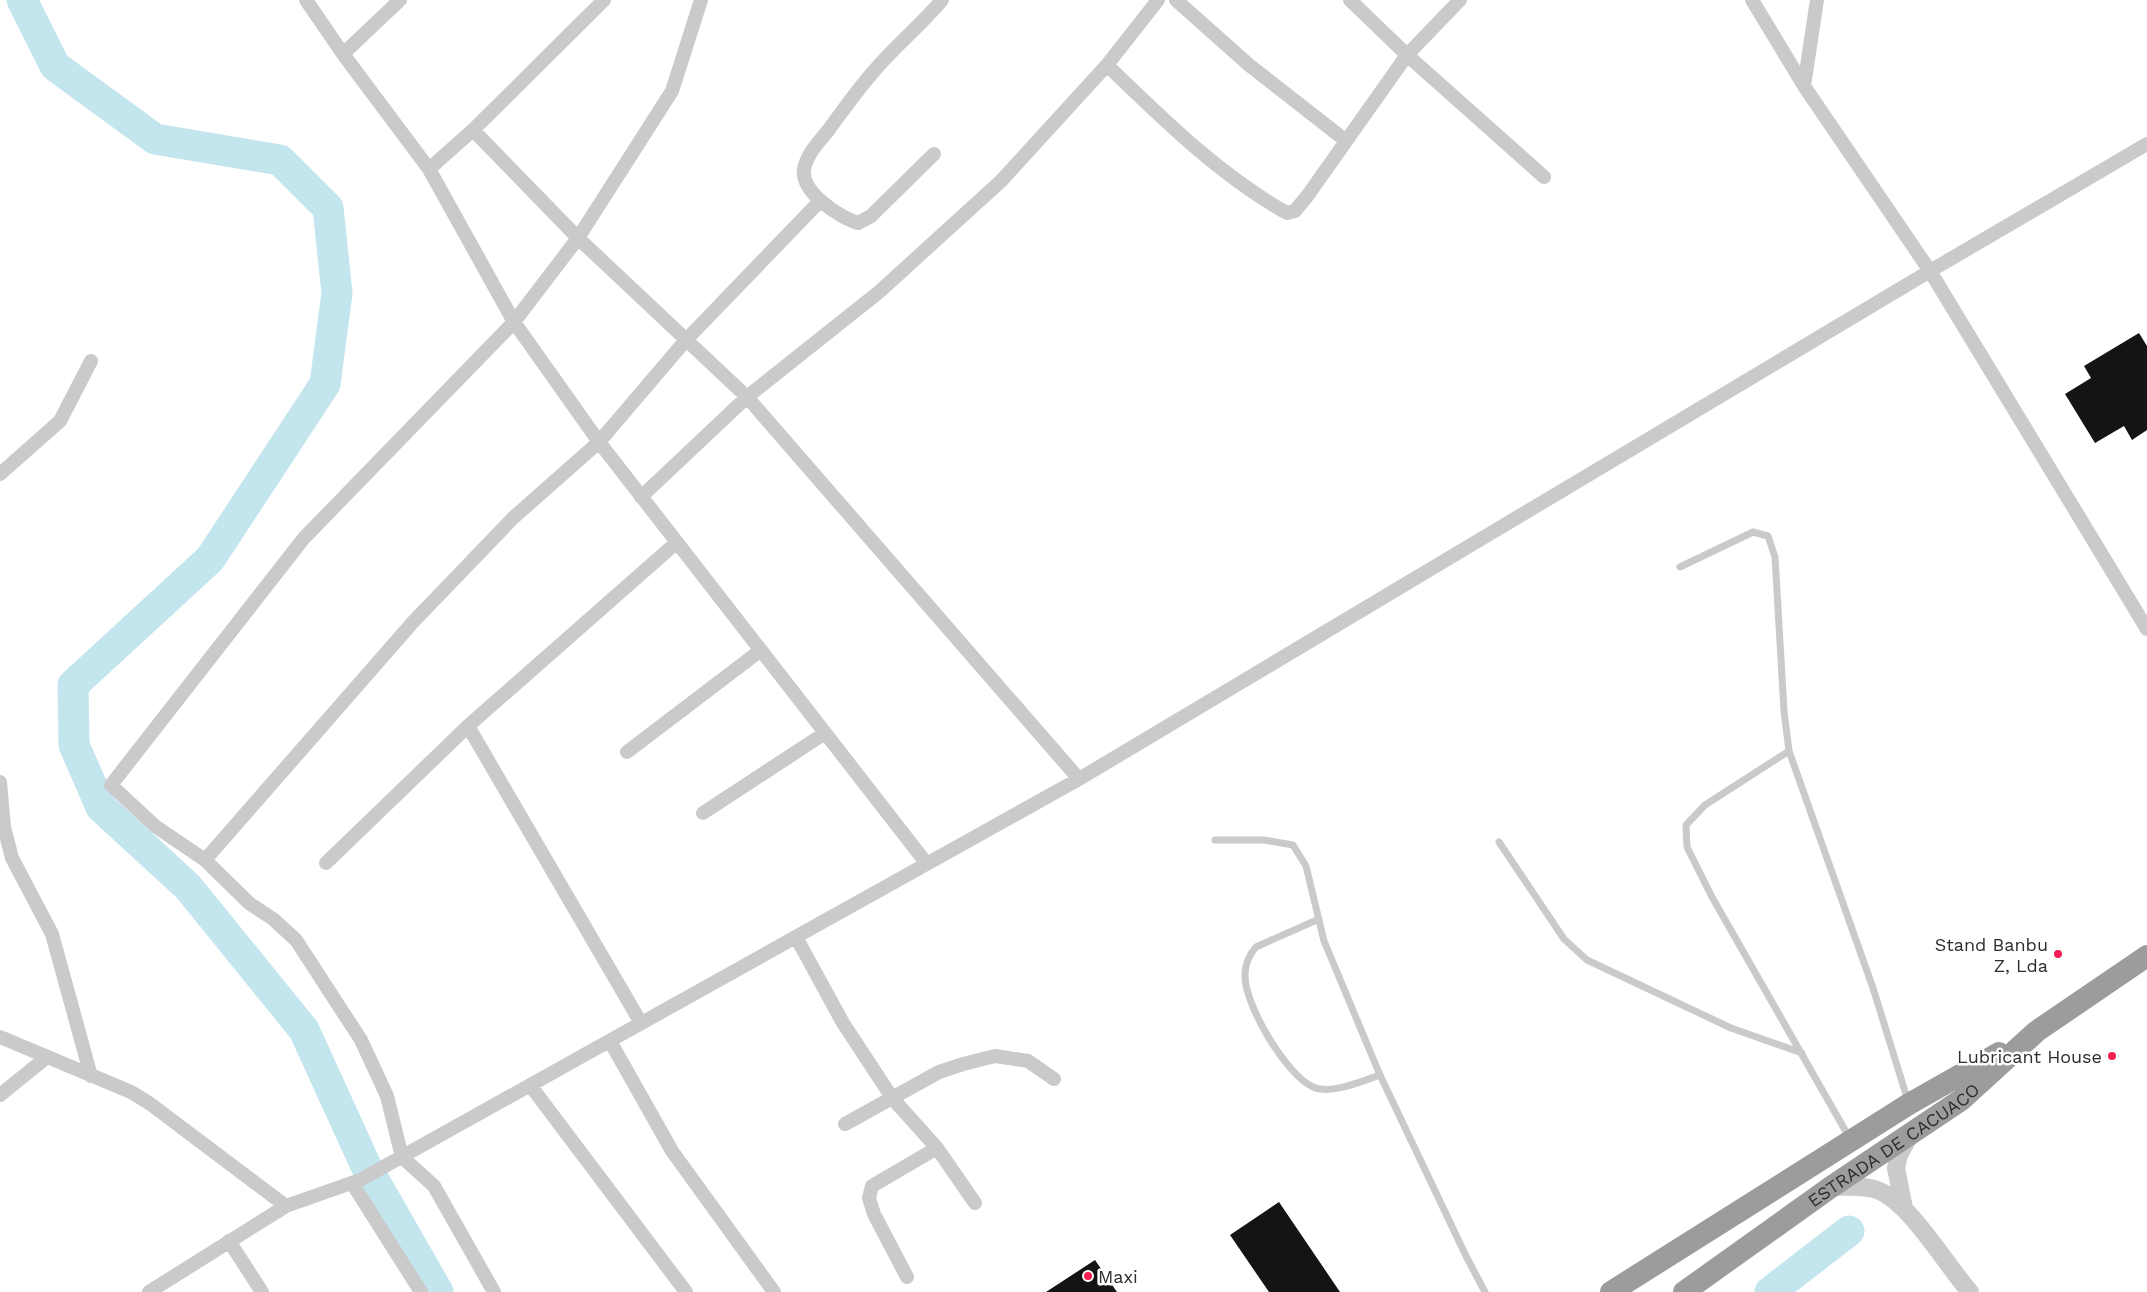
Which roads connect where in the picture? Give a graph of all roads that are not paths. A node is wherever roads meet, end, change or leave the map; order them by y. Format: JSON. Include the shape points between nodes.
{"nodes":[{"id":1,"x":306,"y":0,"type":"edge"},
{"id":2,"x":400,"y":0,"type":"edge"},
{"id":3,"x":604,"y":0,"type":"edge"},
{"id":4,"x":701,"y":0,"type":"edge"},
{"id":5,"x":942,"y":0,"type":"edge"},
{"id":6,"x":1158,"y":0,"type":"edge"},
{"id":7,"x":1176,"y":0,"type":"edge"},
{"id":8,"x":1350,"y":0,"type":"edge"},
{"id":9,"x":1460,"y":0,"type":"edge"},
{"id":10,"x":1752,"y":0,"type":"edge"},
{"id":11,"x":1817,"y":0,"type":"edge"},
{"id":12,"x":342,"y":54,"type":"junction"},
{"id":13,"x":1406,"y":55,"type":"junction"},
{"id":14,"x":1107,"y":65,"type":"junction"},
{"id":15,"x":1804,"y":86,"type":"junction"},
{"id":16,"x":473,"y":130,"type":"junction"},
{"id":17,"x":1345,"y":140,"type":"junction"},
{"id":18,"x":2147,"y":144,"type":"edge"},
{"id":19,"x":934,"y":154,"type":"dead end"},
{"id":20,"x":429,"y":169,"type":"junction"},
{"id":21,"x":1544,"y":178,"type":"dead end"},
{"id":22,"x":820,"y":201,"type":"junction"},
{"id":23,"x":578,"y":238,"type":"junction"},
{"id":24,"x":1930,"y":271,"type":"junction"},
{"id":25,"x":514,"y":322,"type":"junction"},
{"id":26,"x":686,"y":340,"type":"junction"},
{"id":27,"x":91,"y":361,"type":"dead end"},
{"id":28,"x":747,"y":397,"type":"junction"},
{"id":29,"x":599,"y":442,"type":"junction"},
{"id":30,"x":0,"y":474,"type":"edge"},
{"id":31,"x":641,"y":497,"type":"junction"},
{"id":32,"x":676,"y":543,"type":"junction"},
{"id":33,"x":1680,"y":566,"type":"dead end"},
{"id":34,"x":2147,"y":629,"type":"edge"},
{"id":35,"x":760,"y":650,"type":"junction"},
{"id":36,"x":468,"y":726,"type":"junction"},
{"id":37,"x":825,"y":733,"type":"junction"},
{"id":38,"x":1789,"y":751,"type":"junction"},
{"id":39,"x":627,"y":752,"type":"dead end"},
{"id":40,"x":1079,"y":779,"type":"junction"},
{"id":41,"x":0,"y":782,"type":"edge"},
{"id":42,"x":703,"y":813,"type":"dead end"},
{"id":43,"x":1215,"y":840,"type":"dead end"},
{"id":44,"x":1499,"y":842,"type":"dead end"},
{"id":45,"x":205,"y":860,"type":"junction"},
{"id":46,"x":326,"y":863,"type":"dead end"},
{"id":47,"x":927,"y":864,"type":"junction"},
{"id":48,"x":1319,"y":919,"type":"junction"},
{"id":49,"x":796,"y":937,"type":"junction"},
{"id":50,"x":2147,"y":956,"type":"edge"},
{"id":51,"x":641,"y":1024,"type":"junction"},
{"id":52,"x":2037,"y":1032,"type":"junction"},
{"id":53,"x":0,"y":1036,"type":"edge"},
{"id":54,"x":610,"y":1041,"type":"junction"},
{"id":55,"x":1802,"y":1053,"type":"junction"},
{"id":56,"x":47,"y":1057,"type":"junction"},
{"id":57,"x":1380,"y":1075,"type":"junction"},
{"id":58,"x":91,"y":1076,"type":"junction"},
{"id":59,"x":1054,"y":1079,"type":"dead end"},
{"id":60,"x":530,"y":1085,"type":"junction"},
{"id":61,"x":0,"y":1095,"type":"edge"},
{"id":62,"x":893,"y":1099,"type":"junction"},
{"id":63,"x":1909,"y":1104,"type":"junction"},
{"id":64,"x":845,"y":1124,"type":"dead end"},
{"id":65,"x":1910,"y":1135,"type":"junction"},
{"id":66,"x":1851,"y":1142,"type":"junction"},
{"id":67,"x":937,"y":1148,"type":"junction"},
{"id":68,"x":402,"y":1157,"type":"junction"},
{"id":69,"x":356,"y":1182,"type":"junction"},
{"id":70,"x":1831,"y":1187,"type":"junction"},
{"id":71,"x":975,"y":1203,"type":"dead end"},
{"id":72,"x":286,"y":1206,"type":"junction"},
{"id":73,"x":1904,"y":1208,"type":"junction"},
{"id":74,"x":229,"y":1241,"type":"junction"},
{"id":75,"x":907,"y":1277,"type":"dead end"},
{"id":76,"x":148,"y":1292,"type":"edge"},
{"id":77,"x":262,"y":1292,"type":"edge"},
{"id":78,"x":421,"y":1292,"type":"edge"},
{"id":79,"x":494,"y":1292,"type":"edge"},
{"id":80,"x":686,"y":1292,"type":"edge"},
{"id":81,"x":774,"y":1292,"type":"edge"},
{"id":82,"x":1485,"y":1292,"type":"edge"},
{"id":83,"x":1611,"y":1292,"type":"edge"},
{"id":84,"x":1684,"y":1292,"type":"edge"},
{"id":85,"x":1970,"y":1292,"type":"edge"}],
"edges":[{"from":1,"to":12,"type":"street"},
{"from":2,"to":12,"type":"street"},
{"from":3,"to":16,"type":"street"},
{"from":4,"to":23,"type":"street","via":[[672,90]]},
{"from":5,"to":22,"type":"street","via":[[874,70],[812,151],[804,170],[806,181]]},
{"from":6,"to":14,"type":"street"},
{"from":7,"to":17,"type":"street","via":[[1249,65]]},
{"from":8,"to":13,"type":"street"},
{"from":9,"to":13,"type":"street"},
{"from":10,"to":15,"type":"street"},
{"from":11,"to":15,"type":"street"},
{"from":12,"to":20,"type":"street"},
{"from":13,"to":17,"type":"street"},
{"from":13,"to":21,"type":"street"},
{"from":14,"to":17,"type":"street","via":[[1171,126],[1240,182],[1287,212],[1295,211],[1304,200]]},
{"from":14,"to":28,"type":"street","via":[[994,188],[879,292]]},
{"from":15,"to":24,"type":"street"},
{"from":16,"to":20,"type":"street"},
{"from":16,"to":23,"type":"street"},
{"from":18,"to":24,"type":"street"},
{"from":19,"to":22,"type":"street","via":[[871,216],[858,223],[846,220]]},
{"from":20,"to":25,"type":"street"},
{"from":22,"to":26,"type":"street"},
{"from":23,"to":25,"type":"street"},
{"from":23,"to":26,"type":"street"},
{"from":24,"to":34,"type":"street"},
{"from":24,"to":40,"type":"street"},
{"from":25,"to":29,"type":"street"},
{"from":25,"to":45,"type":"street","via":[[304,538],[111,785],[155,826]]},
{"from":26,"to":28,"type":"street"},
{"from":26,"to":29,"type":"street"},
{"from":27,"to":30,"type":"street","via":[[60,421]]},
{"from":28,"to":31,"type":"street"},
{"from":28,"to":40,"type":"street"},
{"from":29,"to":31,"type":"street"},
{"from":29,"to":45,"type":"street","via":[[513,518],[413,622]]},
{"from":31,"to":32,"type":"street"},
{"from":32,"to":35,"type":"street"},
{"from":32,"to":36,"type":"street"},
{"from":33,"to":38,"type":"lane","via":[[1753,532],[1768,536],[1775,557]]},
{"from":35,"to":37,"type":"street"},
{"from":35,"to":39,"type":"street"},
{"from":36,"to":46,"type":"street"},
{"from":36,"to":51,"type":"street"},
{"from":37,"to":42,"type":"street"},
{"from":37,"to":47,"type":"street"},
{"from":38,"to":55,"type":"lane","via":[[1705,805],[1686,825],[1687,847],[1712,898]]},
{"from":38,"to":63,"type":"lane","via":[[1873,988]]},
{"from":40,"to":47,"type":"street"},
{"from":41,"to":58,"type":"street","via":[[4,826],[12,858],[52,934]]},
{"from":43,"to":48,"type":"lane","via":[[1264,840],[1293,845],[1306,866]]},
{"from":44,"to":55,"type":"lane","via":[[1564,939],[1587,960],[1731,1028]]},
{"from":45,"to":68,"type":"street","via":[[249,904],[273,919],[296,940],[330,990],[361,1040],[386,1096]]},
{"from":47,"to":49,"type":"street"},
{"from":48,"to":57,"type":"lane","via":[[1324,940]]},
{"from":48,"to":57,"type":"lane","via":[[1256,947],[1246,964],[1246,989],[1264,1031],[1296,1076],[1314,1088],[1338,1089]]},
{"from":49,"to":51,"type":"street"},
{"from":49,"to":62,"type":"street","via":[[843,1023]]},
{"from":50,"to":52,"type":"highway","name":"ESTRADA DE CACUACO"},
{"from":51,"to":54,"type":"street"},
{"from":52,"to":63,"type":"highway"},
{"from":52,"to":65,"type":"highway","name":"ESTRADA DE CACUACO","via":[[1961,1100]]},
{"from":53,"to":56,"type":"street"},
{"from":54,"to":60,"type":"street"},
{"from":54,"to":81,"type":"street","via":[[672,1151]]},
{"from":55,"to":66,"type":"lane"},
{"from":56,"to":58,"type":"street"},
{"from":56,"to":61,"type":"street"},
{"from":57,"to":82,"type":"lane"},
{"from":58,"to":72,"type":"street","via":[[149,1103]]},
{"from":59,"to":62,"type":"street","via":[[1028,1061],[995,1056],[940,1072]]},
{"from":60,"to":68,"type":"street"},
{"from":60,"to":80,"type":"street"},
{"from":62,"to":64,"type":"street"},
{"from":62,"to":67,"type":"street"},
{"from":63,"to":66,"type":"highway"},
{"from":65,"to":70,"type":"highway","name":"ESTRADA DE CACUACO"},
{"from":65,"to":73,"type":"street","via":[[1896,1168]]},
{"from":66,"to":83,"type":"highway"},
{"from":67,"to":71,"type":"street"},
{"from":67,"to":75,"type":"street","via":[[872,1186],[869,1198]]},
{"from":68,"to":69,"type":"street"},
{"from":68,"to":79,"type":"street","via":[[434,1186]]},
{"from":69,"to":72,"type":"street"},
{"from":69,"to":78,"type":"street"},
{"from":70,"to":73,"type":"street","via":[[1875,1189],[1889,1195]]},
{"from":70,"to":84,"type":"highway","name":"ESTRADA DE CACUACO"},
{"from":72,"to":74,"type":"street"},
{"from":73,"to":85,"type":"street"},
{"from":74,"to":76,"type":"street"},
{"from":74,"to":77,"type":"street"}]}
